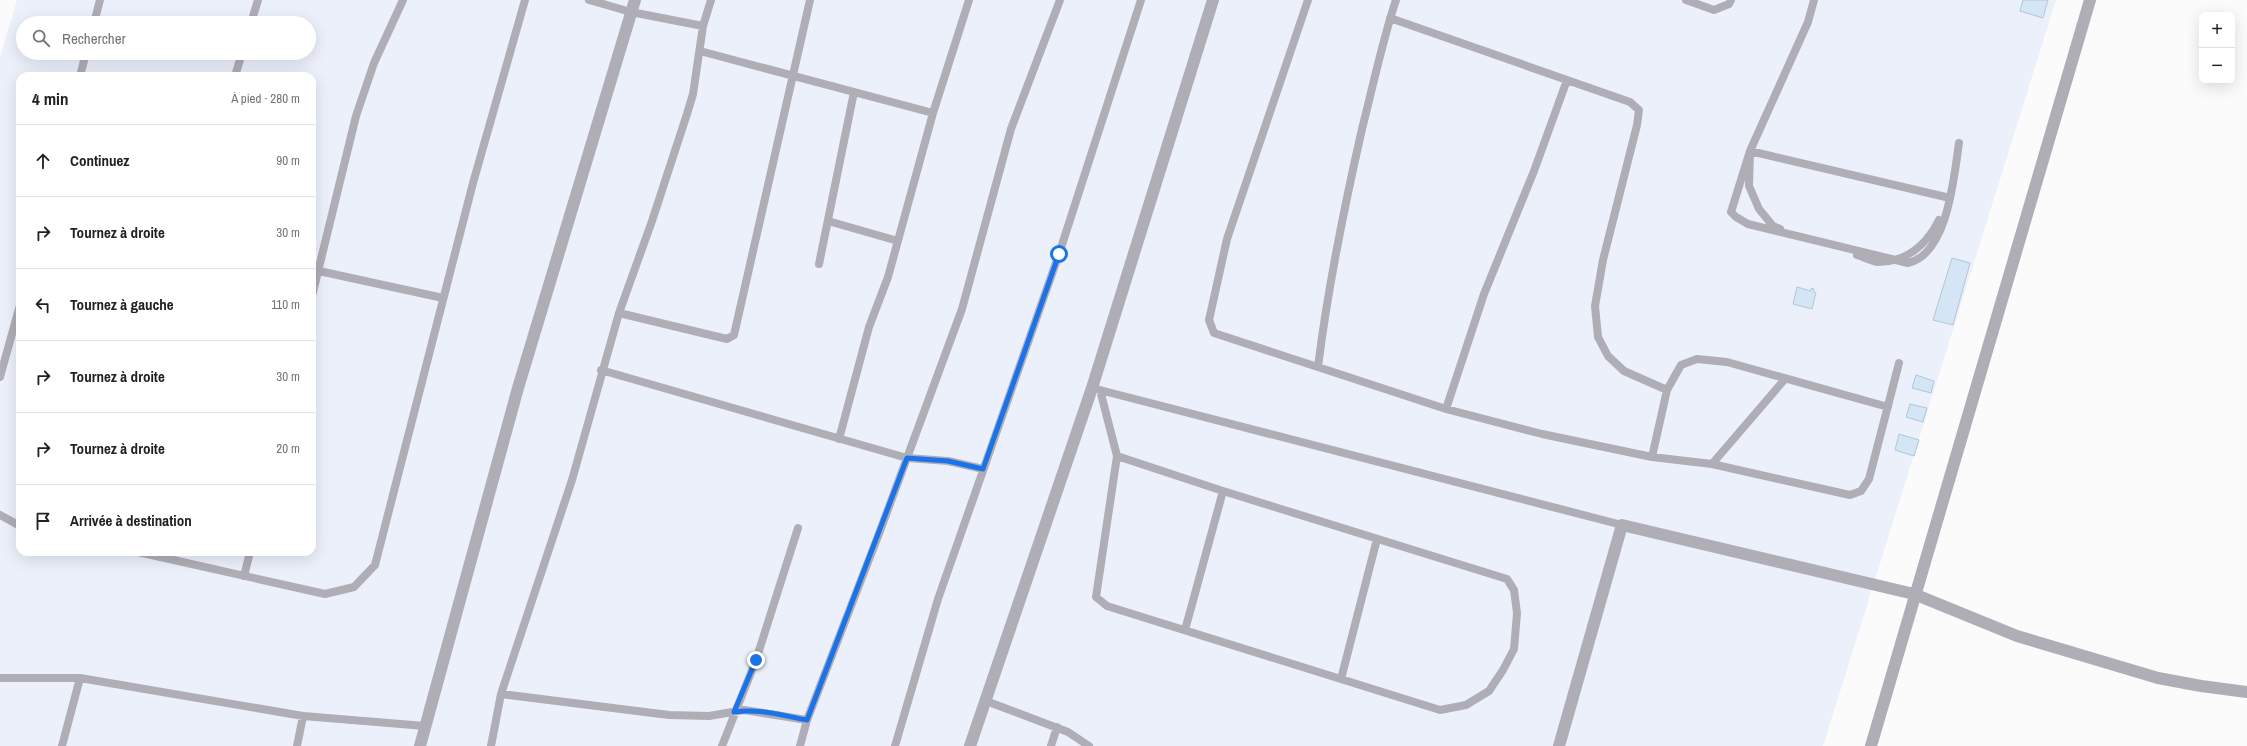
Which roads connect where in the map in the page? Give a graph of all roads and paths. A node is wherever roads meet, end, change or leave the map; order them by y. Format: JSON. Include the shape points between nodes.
{"nodes":[{"id":1,"x":100,"y":0,"type":"edge"},
{"id":2,"x":258,"y":0,"type":"edge"},
{"id":3,"x":403,"y":0,"type":"edge"},
{"id":4,"x":525,"y":0,"type":"edge"},
{"id":5,"x":589,"y":0,"type":"edge"},
{"id":6,"x":711,"y":0,"type":"edge"},
{"id":7,"x":810,"y":0,"type":"edge"},
{"id":8,"x":970,"y":0,"type":"edge"},
{"id":9,"x":1060,"y":0,"type":"edge"},
{"id":10,"x":1141,"y":0,"type":"edge"},
{"id":11,"x":1213,"y":0,"type":"edge"},
{"id":12,"x":1308,"y":0,"type":"edge"},
{"id":13,"x":1396,"y":0,"type":"edge"},
{"id":14,"x":1686,"y":0,"type":"edge"},
{"id":15,"x":1731,"y":0,"type":"edge"},
{"id":16,"x":1814,"y":0,"type":"edge"},
{"id":17,"x":2090,"y":0,"type":"edge"},
{"id":18,"x":633,"y":6,"type":"edge"},
{"id":19,"x":96,"y":16,"type":"edge"},
{"id":20,"x":253,"y":16,"type":"edge"},
{"id":21,"x":1390,"y":18,"type":"junction"},
{"id":22,"x":703,"y":26,"type":"junction"},
{"id":23,"x":700,"y":51,"type":"junction"},
{"id":24,"x":84,"y":60,"type":"edge"},
{"id":25,"x":240,"y":60,"type":"edge"},
{"id":26,"x":81,"y":72,"type":"edge"},
{"id":27,"x":237,"y":72,"type":"edge"},
{"id":28,"x":793,"y":76,"type":"junction"},
{"id":29,"x":1567,"y":80,"type":"junction"},
{"id":30,"x":854,"y":92,"type":"junction"},
{"id":31,"x":933,"y":113,"type":"junction"},
{"id":32,"x":1959,"y":143,"type":"dead end"},
{"id":33,"x":1750,"y":151,"type":"junction"},
{"id":34,"x":1950,"y":198,"type":"junction"},
{"id":35,"x":828,"y":221,"type":"junction"},
{"id":36,"x":898,"y":241,"type":"junction"},
{"id":37,"x":819,"y":264,"type":"dead end"},
{"id":38,"x":319,"y":271,"type":"junction"},
{"id":39,"x":316,"y":282,"type":"edge"},
{"id":40,"x":443,"y":298,"type":"junction"},
{"id":41,"x":619,"y":313,"type":"junction"},
{"id":42,"x":16,"y":319,"type":"edge"},
{"id":43,"x":1899,"y":363,"type":"dead end"},
{"id":44,"x":1318,"y":367,"type":"junction"},
{"id":45,"x":601,"y":370,"type":"junction"},
{"id":46,"x":0,"y":377,"type":"edge"},
{"id":47,"x":1785,"y":379,"type":"junction"},
{"id":48,"x":1096,"y":389,"type":"junction"},
{"id":49,"x":1667,"y":390,"type":"junction"},
{"id":50,"x":1888,"y":407,"type":"junction"},
{"id":51,"x":1446,"y":409,"type":"junction"},
{"id":52,"x":839,"y":439,"type":"junction"},
{"id":53,"x":1117,"y":456,"type":"junction"},
{"id":54,"x":1652,"y":457,"type":"junction"},
{"id":55,"x":907,"y":458,"type":"junction"},
{"id":56,"x":1712,"y":464,"type":"junction"},
{"id":57,"x":983,"y":469,"type":"junction"},
{"id":58,"x":1223,"y":491,"type":"junction"},
{"id":59,"x":0,"y":515,"type":"edge"},
{"id":60,"x":16,"y":524,"type":"edge"},
{"id":61,"x":1622,"y":525,"type":"junction"},
{"id":62,"x":798,"y":528,"type":"dead end"},
{"id":63,"x":1377,"y":539,"type":"junction"},
{"id":64,"x":156,"y":556,"type":"edge"},
{"id":65,"x":249,"y":556,"type":"edge"},
{"id":66,"x":244,"y":576,"type":"junction"},
{"id":67,"x":1914,"y":594,"type":"junction"},
{"id":68,"x":1185,"y":630,"type":"junction"},
{"id":69,"x":0,"y":678,"type":"edge"},
{"id":70,"x":80,"y":678,"type":"junction"},
{"id":71,"x":1341,"y":679,"type":"junction"},
{"id":72,"x":2247,"y":692,"type":"edge"},
{"id":73,"x":501,"y":694,"type":"junction"},
{"id":74,"x":986,"y":701,"type":"junction"},
{"id":75,"x":734,"y":712,"type":"junction"},
{"id":76,"x":303,"y":716,"type":"junction"},
{"id":77,"x":807,"y":720,"type":"junction"},
{"id":78,"x":425,"y":726,"type":"junction"},
{"id":79,"x":1057,"y":728,"type":"junction"},
{"id":80,"x":62,"y":746,"type":"edge"},
{"id":81,"x":297,"y":746,"type":"edge"},
{"id":82,"x":420,"y":746,"type":"edge"},
{"id":83,"x":492,"y":746,"type":"edge"},
{"id":84,"x":722,"y":746,"type":"edge"},
{"id":85,"x":800,"y":746,"type":"edge"},
{"id":86,"x":895,"y":746,"type":"edge"},
{"id":87,"x":970,"y":746,"type":"edge"},
{"id":88,"x":1051,"y":746,"type":"edge"},
{"id":89,"x":1089,"y":746,"type":"edge"},
{"id":90,"x":1559,"y":746,"type":"edge"},
{"id":91,"x":1871,"y":746,"type":"edge"}],
"edges":[{"from":1,"to":19,"type":"lane"},
{"from":2,"to":20,"type":"lane"},
{"from":3,"to":38,"type":"lane","via":[[374,63],[356,116]]},
{"from":4,"to":40,"type":"lane"},
{"from":5,"to":18,"type":"lane"},
{"from":6,"to":22,"type":"lane"},
{"from":7,"to":28,"type":"lane"},
{"from":8,"to":31,"type":"lane"},
{"from":9,"to":55,"type":"lane","via":[[1011,129],[962,309]]},
{"from":10,"to":57,"type":"lane","via":[[1059,254]]},
{"from":11,"to":48,"type":"street"},
{"from":12,"to":44,"type":"lane","via":[[1227,239],[1209,320],[1214,333]]},
{"from":13,"to":21,"type":"lane"},
{"from":14,"to":15,"type":"lane","via":[[1714,10],[1729,4]]},
{"from":16,"to":33,"type":"lane","via":[[1808,22]]},
{"from":17,"to":67,"type":"street"},
{"from":18,"to":22,"type":"lane"},
{"from":18,"to":78,"type":"street","via":[[518,388]]},
{"from":21,"to":29,"type":"lane"},
{"from":21,"to":44,"type":"lane","via":[[1343,211],[1326,301]]},
{"from":22,"to":23,"type":"lane"},
{"from":23,"to":28,"type":"lane"},
{"from":23,"to":41,"type":"lane","via":[[687,114]]},
{"from":24,"to":26,"type":"lane"},
{"from":25,"to":27,"type":"lane"},
{"from":28,"to":30,"type":"lane"},
{"from":28,"to":41,"type":"lane","via":[[734,335],[727,339]]},
{"from":29,"to":49,"type":"lane","via":[[1630,102],[1639,110],[1603,260],[1595,306],[1598,337],[1608,356],[1624,371]]},
{"from":29,"to":51,"type":"lane","via":[[1534,171],[1484,294]]},
{"from":30,"to":31,"type":"lane"},
{"from":30,"to":35,"type":"lane"},
{"from":31,"to":36,"type":"lane"},
{"from":32,"to":34,"type":"lane"},
{"from":33,"to":34,"type":"lane"},
{"from":33,"to":34,"type":"lane","via":[[1749,186],[1759,209],[1773,226],[1877,262],[1895,260],[1910,254],[1931,234]]},
{"from":33,"to":34,"type":"lane","via":[[1731,212],[1736,217],[1748,224],[1908,262],[1918,261],[1926,254],[1942,224]]},
{"from":35,"to":36,"type":"lane"},
{"from":35,"to":37,"type":"lane"},
{"from":36,"to":52,"type":"lane","via":[[888,277],[869,327]]},
{"from":38,"to":39,"type":"lane"},
{"from":38,"to":40,"type":"lane"},
{"from":40,"to":66,"type":"lane","via":[[375,565],[354,587],[325,594]]},
{"from":41,"to":45,"type":"lane"},
{"from":42,"to":46,"type":"lane"},
{"from":43,"to":50,"type":"lane"},
{"from":44,"to":51,"type":"lane"},
{"from":45,"to":52,"type":"lane"},
{"from":45,"to":73,"type":"lane","via":[[572,480]]},
{"from":47,"to":49,"type":"lane","via":[[1727,362],[1697,359],[1681,365]]},
{"from":47,"to":50,"type":"lane"},
{"from":47,"to":56,"type":"lane"},
{"from":48,"to":53,"type":"lane"},
{"from":48,"to":61,"type":"lane"},
{"from":48,"to":74,"type":"street"},
{"from":49,"to":54,"type":"lane"},
{"from":50,"to":56,"type":"lane","via":[[1869,479],[1862,491],[1850,495]]},
{"from":51,"to":54,"type":"lane","via":[[1542,434]]},
{"from":52,"to":55,"type":"lane"},
{"from":53,"to":58,"type":"lane"},
{"from":53,"to":68,"type":"lane","via":[[1096,597],[1107,606]]},
{"from":54,"to":56,"type":"lane"},
{"from":55,"to":57,"type":"lane","via":[[948,461]]},
{"from":55,"to":77,"type":"lane"},
{"from":57,"to":86,"type":"lane","via":[[938,599]]},
{"from":58,"to":63,"type":"lane"},
{"from":58,"to":68,"type":"lane"},
{"from":59,"to":60,"type":"lane"},
{"from":61,"to":67,"type":"street"},
{"from":61,"to":90,"type":"street"},
{"from":62,"to":75,"type":"lane","via":[[756,660]]},
{"from":63,"to":71,"type":"lane"},
{"from":63,"to":71,"type":"lane","via":[[1507,578],[1514,590],[1517,613],[1514,649],[1489,691],[1466,705],[1440,710]]},
{"from":64,"to":66,"type":"lane"},
{"from":65,"to":66,"type":"lane"},
{"from":67,"to":72,"type":"street","via":[[2017,636],[2082,656],[2158,678]]},
{"from":67,"to":91,"type":"street"},
{"from":68,"to":71,"type":"lane"},
{"from":69,"to":70,"type":"lane"},
{"from":70,"to":76,"type":"lane"},
{"from":70,"to":80,"type":"lane"},
{"from":73,"to":75,"type":"lane","via":[[669,715],[709,716]]},
{"from":73,"to":83,"type":"lane"},
{"from":74,"to":79,"type":"lane"},
{"from":74,"to":87,"type":"street"},
{"from":75,"to":77,"type":"lane","via":[[744,710]]},
{"from":75,"to":84,"type":"lane"},
{"from":76,"to":78,"type":"lane"},
{"from":76,"to":81,"type":"lane"},
{"from":77,"to":85,"type":"lane"},
{"from":78,"to":82,"type":"street"},
{"from":79,"to":88,"type":"lane"},
{"from":79,"to":89,"type":"lane"}]}
